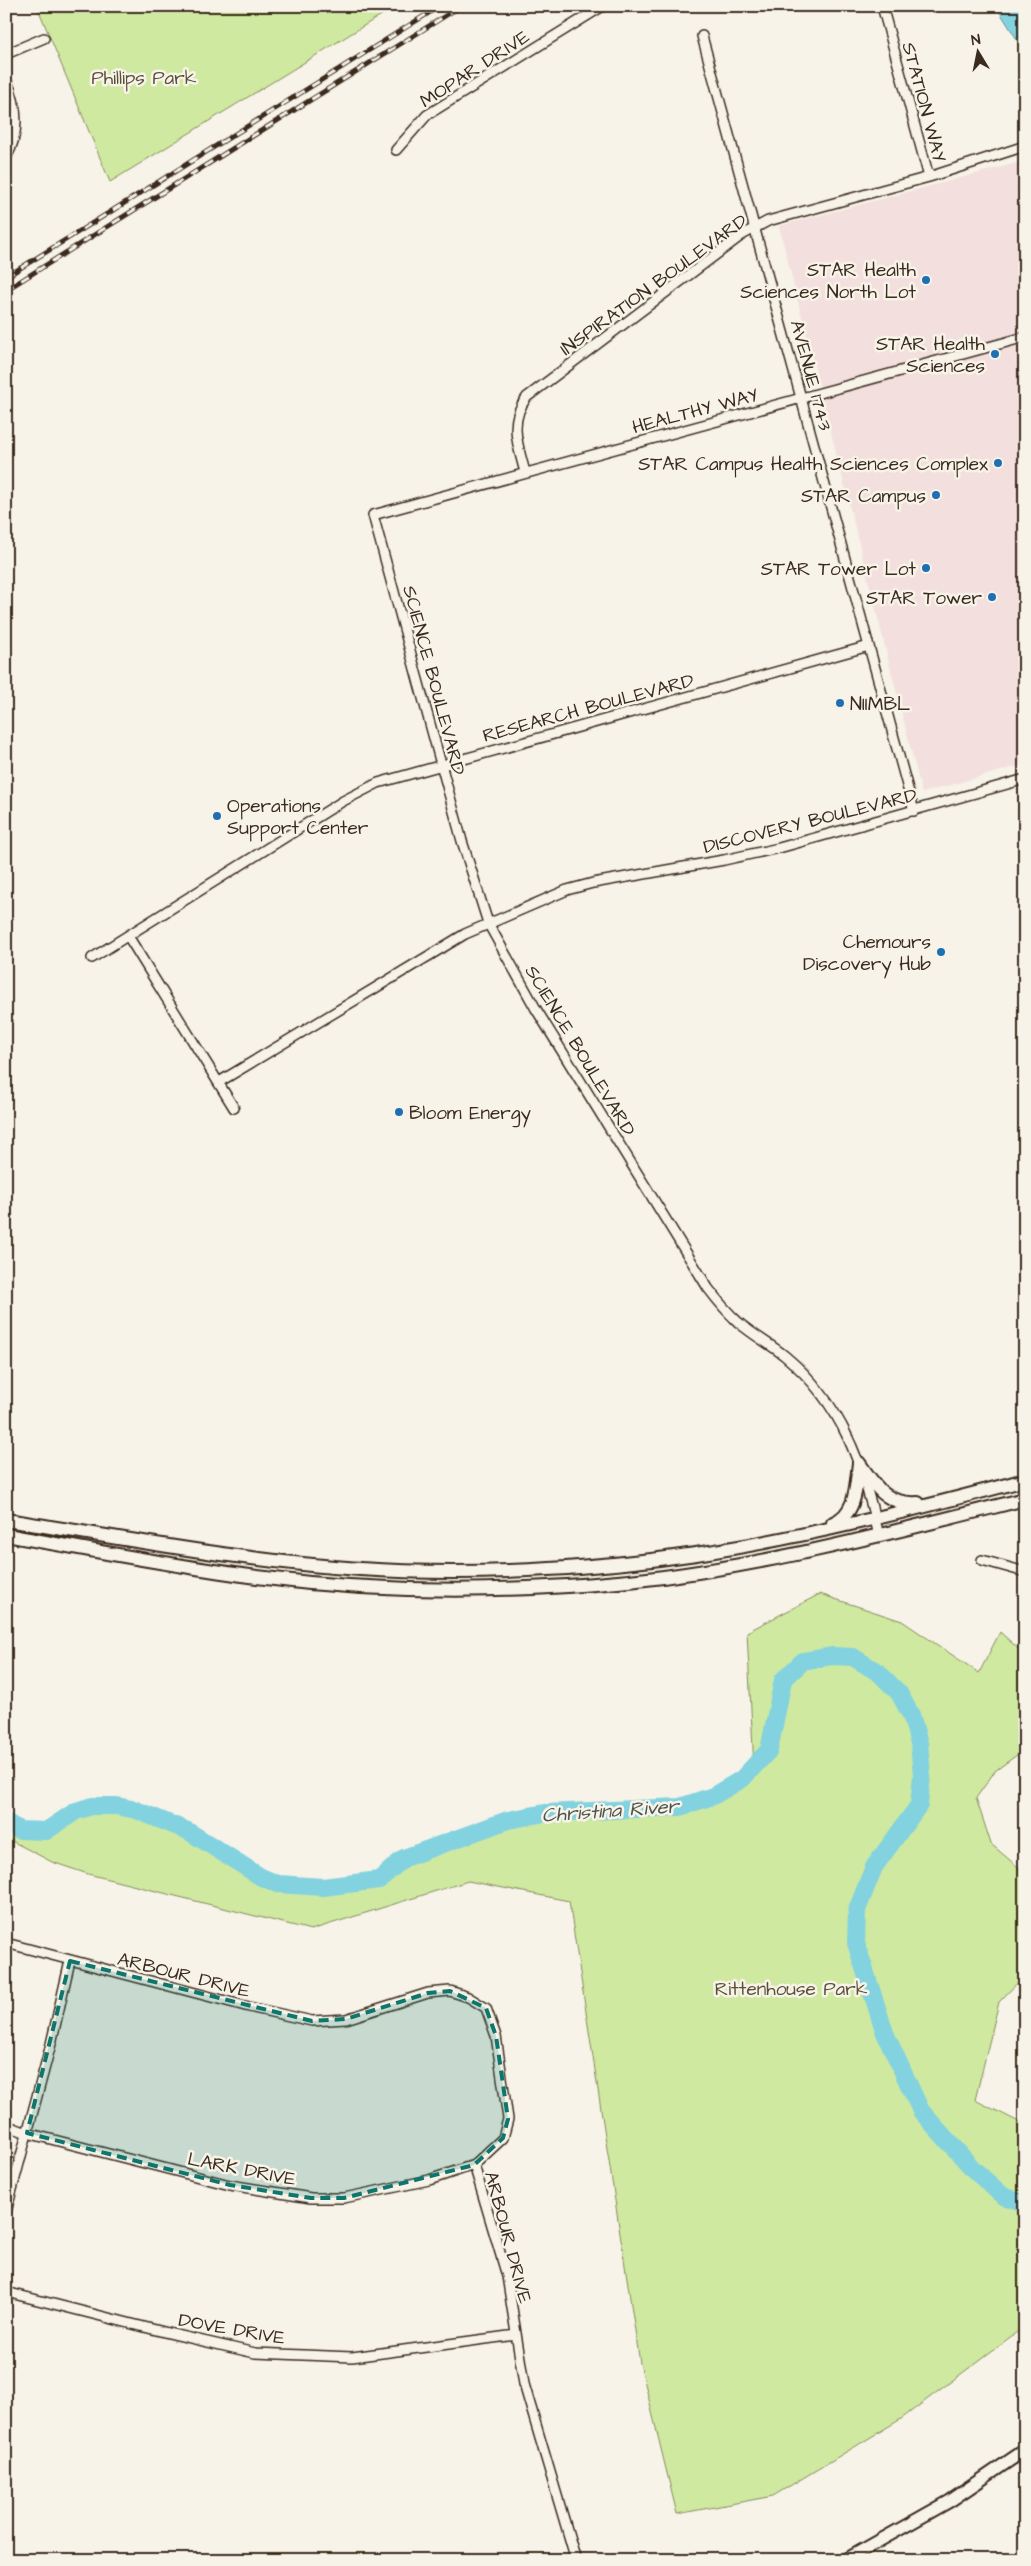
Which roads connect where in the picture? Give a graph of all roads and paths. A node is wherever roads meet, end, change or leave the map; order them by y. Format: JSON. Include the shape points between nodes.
{"nodes":[{"id":1,"x":603,"y":6,"type":"edge"},
{"id":2,"x":882,"y":6,"type":"edge"},
{"id":3,"x":702,"y":36,"type":"dead end"},
{"id":4,"x":44,"y":38,"type":"dead end"},
{"id":5,"x":6,"y":54,"type":"edge"},
{"id":6,"x":6,"y":79,"type":"edge"},
{"id":7,"x":1025,"y":146,"type":"edge"},
{"id":8,"x":396,"y":150,"type":"dead end"},
{"id":9,"x":6,"y":158,"type":"edge"},
{"id":10,"x":929,"y":177,"type":"junction"},
{"id":11,"x":754,"y":227,"type":"junction"},
{"id":12,"x":1025,"y":337,"type":"edge"},
{"id":13,"x":801,"y":398,"type":"junction"},
{"id":14,"x":526,"y":472,"type":"junction"},
{"id":15,"x":373,"y":515,"type":"joint"},
{"id":16,"x":869,"y":646,"type":"junction"},
{"id":17,"x":441,"y":764,"type":"junction"},
{"id":18,"x":1025,"y":780,"type":"edge"},
{"id":19,"x":914,"y":811,"type":"junction"},
{"id":20,"x":488,"y":923,"type":"junction"},
{"id":21,"x":128,"y":936,"type":"junction"},
{"id":22,"x":92,"y":958,"type":"dead end"},
{"id":23,"x":219,"y":1082,"type":"junction"},
{"id":24,"x":234,"y":1108,"type":"dead end"},
{"id":25,"x":859,"y":1463,"type":"junction"},
{"id":26,"x":1025,"y":1480,"type":"edge"},
{"id":27,"x":1025,"y":1499,"type":"edge"},
{"id":28,"x":941,"y":1502,"type":"junction"},
{"id":29,"x":875,"y":1517,"type":"junction"},
{"id":30,"x":6,"y":1520,"type":"edge"},
{"id":31,"x":804,"y":1533,"type":"junction"},
{"id":32,"x":6,"y":1535,"type":"edge"},
{"id":33,"x":879,"y":1536,"type":"junction"},
{"id":34,"x":982,"y":1560,"type":"dead end"},
{"id":35,"x":1025,"y":1572,"type":"edge"},
{"id":36,"x":6,"y":1943,"type":"edge"},
{"id":37,"x":70,"y":1961,"type":"junction"},
{"id":38,"x":6,"y":2125,"type":"edge"},
{"id":39,"x":27,"y":2133,"type":"junction"},
{"id":40,"x":474,"y":2165,"type":"junction"},
{"id":41,"x":6,"y":2212,"type":"edge"},
{"id":42,"x":6,"y":2292,"type":"edge"},
{"id":43,"x":516,"y":2335,"type":"junction"},
{"id":44,"x":1025,"y":2450,"type":"edge"},
{"id":45,"x":576,"y":2560,"type":"edge"},
{"id":46,"x":845,"y":2560,"type":"edge"}],
"edges":[{"from":1,"to":8,"type":"street","name":"MOPAR DRIVE","via":[[427,115]]},
{"from":2,"to":10,"type":"street","name":"STATION WAY"},
{"from":3,"to":11,"type":"street","name":"AVENUE 1743"},
{"from":4,"to":5,"type":"street"},
{"from":6,"to":9,"type":"street","via":[[15,99],[17,117],[12,149]]},
{"from":7,"to":10,"type":"street","name":"INSPIRATION BOULEVARD"},
{"from":10,"to":11,"type":"street","name":"INSPIRATION BOULEVARD"},
{"from":11,"to":13,"type":"street","name":"AVENUE 1743"},
{"from":11,"to":14,"type":"street","name":"INSPIRATION BOULEVARD","via":[[527,397],[516,421]]},
{"from":12,"to":13,"type":"street","name":"HEALTHY WAY"},
{"from":13,"to":14,"type":"street","name":"HEALTHY WAY"},
{"from":13,"to":16,"type":"street","name":"AVENUE 1743"},
{"from":14,"to":15,"type":"street","name":"HEALTHY WAY"},
{"from":15,"to":17,"type":"street","name":"SCIENCE BOULEVARD"},
{"from":16,"to":17,"type":"street","name":"RESEARCH BOULEVARD"},
{"from":16,"to":19,"type":"street","name":"AVENUE 1743"},
{"from":17,"to":20,"type":"street","name":"SCIENCE BOULEVARD"},
{"from":17,"to":21,"type":"street","name":"RESEARCH BOULEVARD","via":[[395,776],[358,793]]},
{"from":18,"to":19,"type":"street","name":"DISCOVERY BOULEVARD"},
{"from":19,"to":20,"type":"street","name":"DISCOVERY BOULEVARD","via":[[752,854],[593,883],[567,890]]},
{"from":20,"to":23,"type":"street","name":"DISCOVERY BOULEVARD"},
{"from":20,"to":25,"type":"street","name":"SCIENCE BOULEVARD","via":[[540,1016],[708,1288],[738,1322],[784,1355],[820,1390],[842,1425]]},
{"from":21,"to":22,"type":"street","name":"RESEARCH BOULEVARD"},
{"from":21,"to":23,"type":"street"},
{"from":23,"to":24,"type":"street"},
{"from":25,"to":28,"type":"main road","via":[[886,1497],[914,1504]]},
{"from":25,"to":29,"type":"street","name":"SCIENCE BOULEVARD"},
{"from":25,"to":31,"type":"main road","via":[[850,1510],[840,1520]]},
{"from":26,"to":28,"type":"main road"},
{"from":27,"to":33,"type":"main road"},
{"from":28,"to":29,"type":"main road"},
{"from":29,"to":31,"type":"main road"},
{"from":29,"to":33,"type":"street","name":"SCIENCE BOULEVARD"},
{"from":30,"to":31,"type":"main road","via":[[260,1558],[362,1569],[423,1571],[630,1562],[696,1554]]},
{"from":32,"to":33,"type":"main road","via":[[257,1577],[450,1589],[558,1586],[658,1577],[772,1559]]},
{"from":34,"to":35,"type":"street"},
{"from":36,"to":37,"type":"street","name":"ARBOUR DRIVE"},
{"from":37,"to":39,"type":"street"},
{"from":37,"to":40,"type":"street","name":"ARBOUR DRIVE","via":[[312,2021],[346,2019],[428,1993],[450,1991],[468,1997],[486,2008],[496,2036],[508,2119],[503,2138]]},
{"from":38,"to":39,"type":"street","name":"LARK DRIVE"},
{"from":39,"to":40,"type":"street","name":"LARK DRIVE","via":[[230,2185],[311,2198],[344,2198],[381,2191]]},
{"from":39,"to":41,"type":"street"},
{"from":40,"to":43,"type":"street","name":"ARBOUR DRIVE","via":[[507,2276]]},
{"from":42,"to":43,"type":"street","name":"DOVE DRIVE","via":[[255,2353],[352,2356]]},
{"from":43,"to":45,"type":"street","name":"ARBOUR DRIVE","via":[[524,2384]]},
{"from":44,"to":46,"type":"street","via":[[950,2501]]}]}
